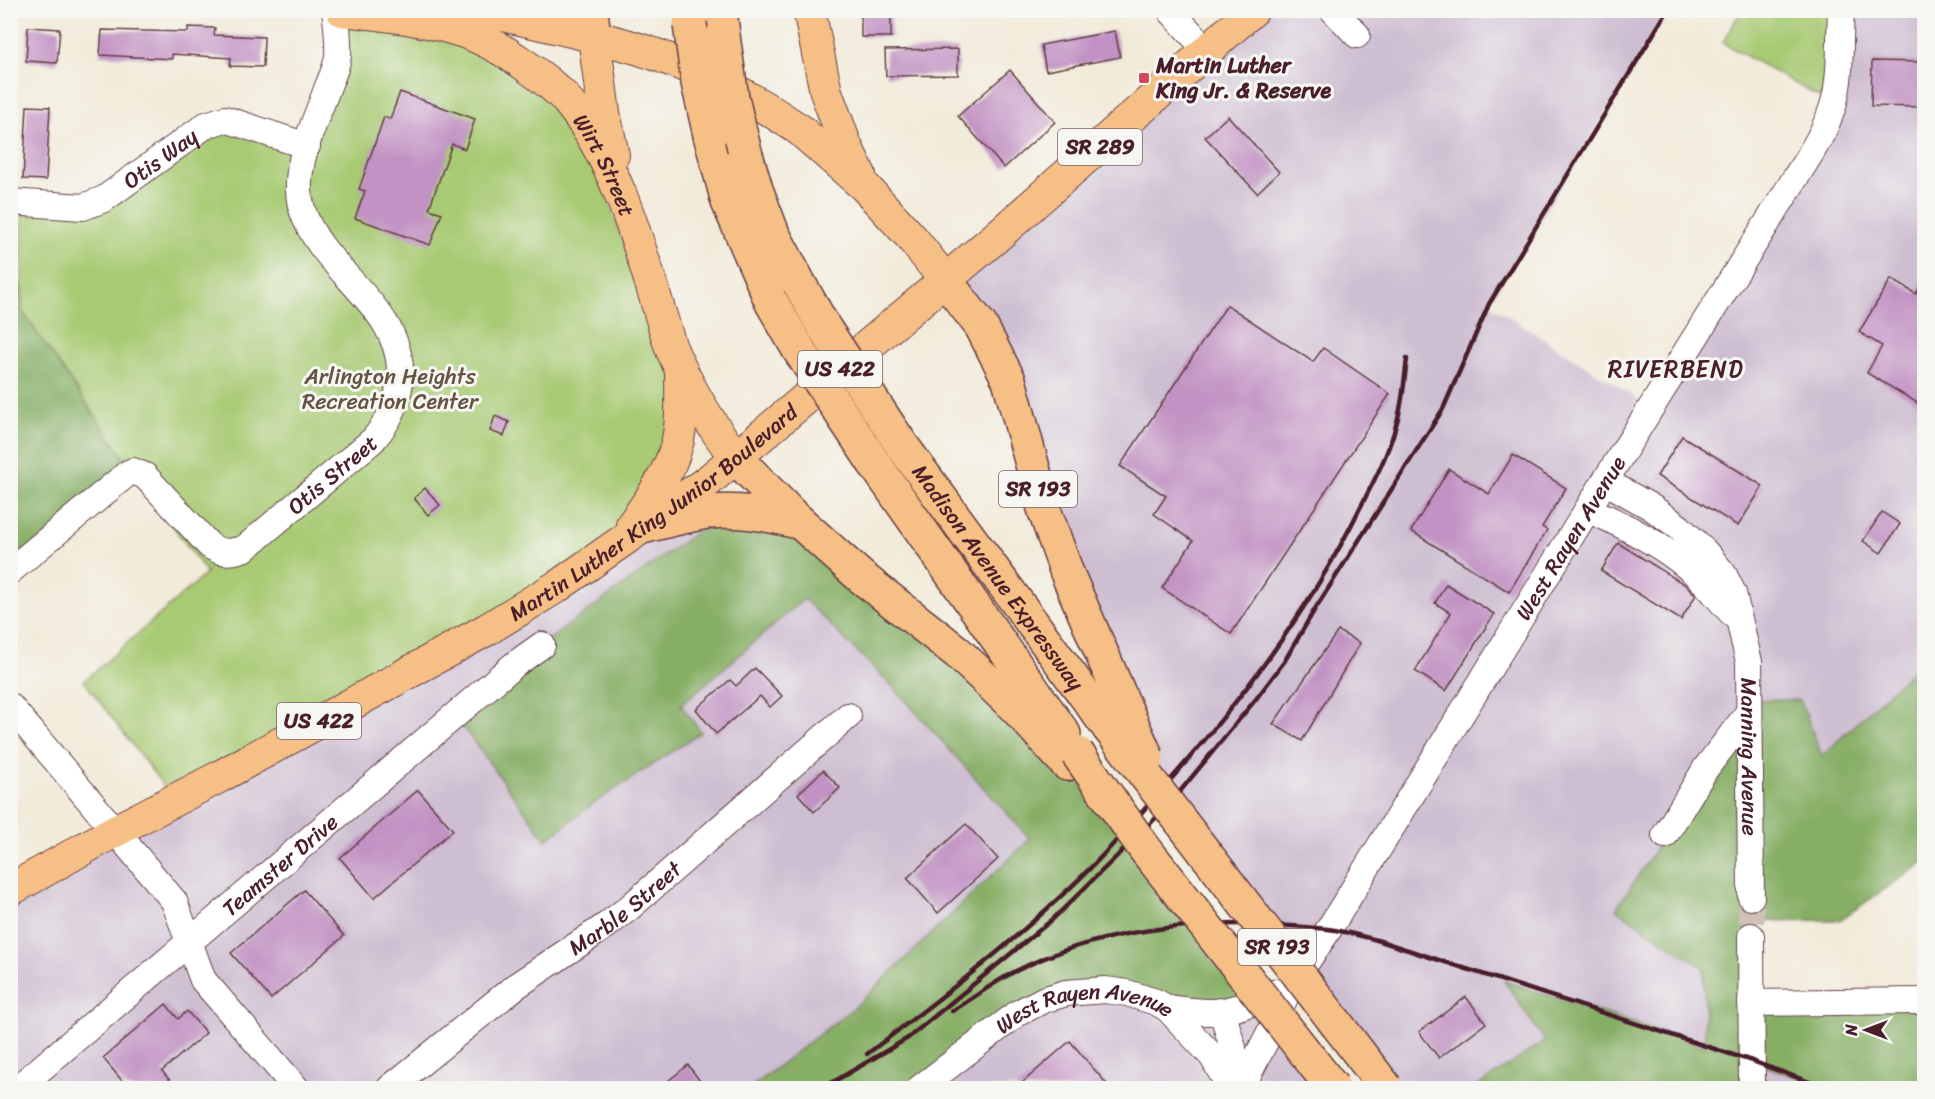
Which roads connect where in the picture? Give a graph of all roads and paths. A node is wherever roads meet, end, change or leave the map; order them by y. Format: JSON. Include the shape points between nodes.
{"nodes":[{"id":1,"x":335,"y":10,"type":"edge"},
{"id":2,"x":342,"y":10,"type":"edge"},
{"id":3,"x":480,"y":10,"type":"edge"},
{"id":4,"x":809,"y":10,"type":"edge"},
{"id":5,"x":1170,"y":10,"type":"edge"},
{"id":6,"x":1253,"y":10,"type":"edge"},
{"id":7,"x":1333,"y":10,"type":"edge"},
{"id":8,"x":1841,"y":10,"type":"edge"},
{"id":9,"x":690,"y":17,"type":"edge"},
{"id":10,"x":721,"y":23,"type":"edge"},
{"id":11,"x":592,"y":24,"type":"edge"},
{"id":12,"x":1357,"y":35,"type":"dead end"},
{"id":13,"x":1208,"y":51,"type":"junction"},
{"id":14,"x":308,"y":146,"type":"junction"},
{"id":15,"x":865,"y":187,"type":"junction"},
{"id":16,"x":623,"y":200,"type":"junction"},
{"id":17,"x":10,"y":202,"type":"edge"},
{"id":18,"x":945,"y":280,"type":"junction"},
{"id":19,"x":681,"y":371,"type":"junction"},
{"id":20,"x":736,"y":458,"type":"junction"},
{"id":21,"x":1605,"y":482,"type":"junction"},
{"id":22,"x":1589,"y":510,"type":"junction"},
{"id":23,"x":801,"y":523,"type":"junction"},
{"id":24,"x":631,"y":534,"type":"junction"},
{"id":25,"x":10,"y":571,"type":"edge"},
{"id":26,"x":1738,"y":619,"type":"junction"},
{"id":27,"x":542,"y":645,"type":"dead end"},
{"id":28,"x":10,"y":706,"type":"edge"},
{"id":29,"x":1749,"y":712,"type":"junction"},
{"id":30,"x":848,"y":716,"type":"dead end"},
{"id":31,"x":1117,"y":716,"type":"junction"},
{"id":32,"x":1072,"y":758,"type":"junction"},
{"id":33,"x":115,"y":831,"type":"junction"},
{"id":34,"x":1665,"y":836,"type":"dead end"},
{"id":35,"x":10,"y":890,"type":"edge"},
{"id":36,"x":1751,"y":897,"type":"tunnel mouth"},
{"id":37,"x":1751,"y":936,"type":"tunnel mouth"},
{"id":38,"x":189,"y":942,"type":"junction"},
{"id":39,"x":1290,"y":987,"type":"junction"},
{"id":40,"x":1924,"y":1001,"type":"edge"},
{"id":41,"x":1751,"y":1004,"type":"junction"},
{"id":42,"x":1167,"y":1008,"type":"junction"},
{"id":43,"x":1222,"y":1011,"type":"junction"},
{"id":44,"x":18,"y":1089,"type":"edge"},
{"id":45,"x":296,"y":1089,"type":"edge"},
{"id":46,"x":390,"y":1089,"type":"edge"},
{"id":47,"x":920,"y":1089,"type":"edge"},
{"id":48,"x":1230,"y":1089,"type":"edge"},
{"id":49,"x":1236,"y":1089,"type":"edge"},
{"id":50,"x":1241,"y":1089,"type":"edge"},
{"id":51,"x":1333,"y":1089,"type":"edge"},
{"id":52,"x":1386,"y":1089,"type":"edge"},
{"id":53,"x":1752,"y":1089,"type":"edge"}],
"edges":[{"from":1,"to":14,"type":"street","name":"Otis Street","via":[[338,58]]},
{"from":2,"to":16,"type":"main road","name":"Wirt Street","via":[[454,28],[505,51],[537,73],[578,114]]},
{"from":3,"to":11,"type":"main road"},
{"from":4,"to":15,"type":"main road","via":[[826,92]]},
{"from":5,"to":13,"type":"street"},
{"from":6,"to":13,"type":"main road","name":"Martin Luther King Junior Boulevard","number":"SR 289"},
{"from":7,"to":12,"type":"street"},
{"from":8,"to":21,"type":"street","name":"West Rayen Avenue","via":[[1837,87],[1826,125]]},
{"from":9,"to":32,"type":"highway","name":"Madison Avenue Expressway","bridge":true,"via":[[698,83],[728,202],[772,303],[799,350]]},
{"from":10,"to":31,"type":"highway","name":"Madison Avenue Expressway","bridge":true,"via":[[732,98],[756,189],[773,234],[825,329],[901,444]]},
{"from":11,"to":15,"type":"main road","via":[[723,85],[800,130]]},
{"from":11,"to":16,"type":"main road","number":"US 422","via":[[603,113]]},
{"from":13,"to":18,"type":"main road","name":"Martin Luther King Junior Boulevard","number":"SR 289"},
{"from":14,"to":17,"type":"street","name":"Otis Way","via":[[225,119],[206,125],[104,200],[83,207]]},
{"from":14,"to":25,"type":"street","name":"Otis Street","via":[[299,181],[307,222],[384,322],[398,352],[398,395],[387,423],[373,440],[245,548],[233,553],[208,545],[145,476],[133,471]]},
{"from":15,"to":18,"type":"main road"},
{"from":16,"to":19,"type":"main road","name":"Wirt Street","number":"US 422"},
{"from":18,"to":20,"type":"main road","name":"Martin Luther King Junior Boulevard","number":"US 422"},
{"from":18,"to":31,"type":"highway","number":"SR 193","via":[[981,326],[1009,380],[1045,512]]},
{"from":19,"to":20,"type":"main road","name":"Wirt Street","via":[[714,429]]},
{"from":19,"to":24,"type":"main road","number":"US 422","via":[[680,430],[673,455]]},
{"from":20,"to":23,"type":"highway"},
{"from":20,"to":24,"type":"main road","name":"Martin Luther King Junior Boulevard","number":"US 422","via":[[708,482]]},
{"from":21,"to":22,"type":"street","name":"West Rayen Avenue"},
{"from":21,"to":26,"type":"street","name":"Manning Avenue","via":[[1651,507],[1702,548],[1723,573],[1733,593]]},
{"from":22,"to":26,"type":"street","name":"Manning Avenue","via":[[1624,525],[1684,563]]},
{"from":22,"to":39,"type":"street","name":"West Rayen Avenue"},
{"from":23,"to":24,"type":"highway","via":[[758,513],[709,512]]},
{"from":23,"to":32,"type":"highway","via":[[860,576],[957,652]]},
{"from":24,"to":33,"type":"main road","name":"Martin Luther King Junior Boulevard","number":"US 422","via":[[558,586],[486,630]]},
{"from":26,"to":29,"type":"street","name":"Manning Avenue","via":[[1749,662]]},
{"from":27,"to":38,"type":"street","name":"Teamster Drive"},
{"from":28,"to":33,"type":"street"},
{"from":29,"to":34,"type":"street","via":[[1706,768]]},
{"from":29,"to":36,"type":"street","name":"Manning Avenue"},
{"from":30,"to":46,"type":"street","name":"Marble Street","via":[[630,907],[516,987]]},
{"from":31,"to":52,"type":"highway","number":"SR 193","bridge":true,"via":[[1168,806]]},
{"from":32,"to":51,"type":"highway","name":"Madison Avenue Expressway","number":"SR 193","bridge":true},
{"from":33,"to":35,"type":"main road","name":"Martin Luther King Junior Boulevard","number":"US 422"},
{"from":33,"to":38,"type":"street","via":[[174,901]]},
{"from":37,"to":41,"type":"street"},
{"from":38,"to":44,"type":"street","name":"Teamster Drive"},
{"from":38,"to":45,"type":"street","via":[[203,980]]},
{"from":39,"to":43,"type":"street"},
{"from":39,"to":50,"type":"street","name":"West Rayen Avenue"},
{"from":40,"to":41,"type":"street"},
{"from":41,"to":53,"type":"street"},
{"from":42,"to":43,"type":"street"},
{"from":42,"to":47,"type":"street","name":"West Rayen Avenue","via":[[1127,993],[1105,990],[1066,993],[1043,1000],[1009,1019]]},
{"from":42,"to":48,"type":"street","name":"West Rayen Avenue","via":[[1212,1056]]},
{"from":43,"to":49,"type":"street","via":[[1233,1048]]}]}
